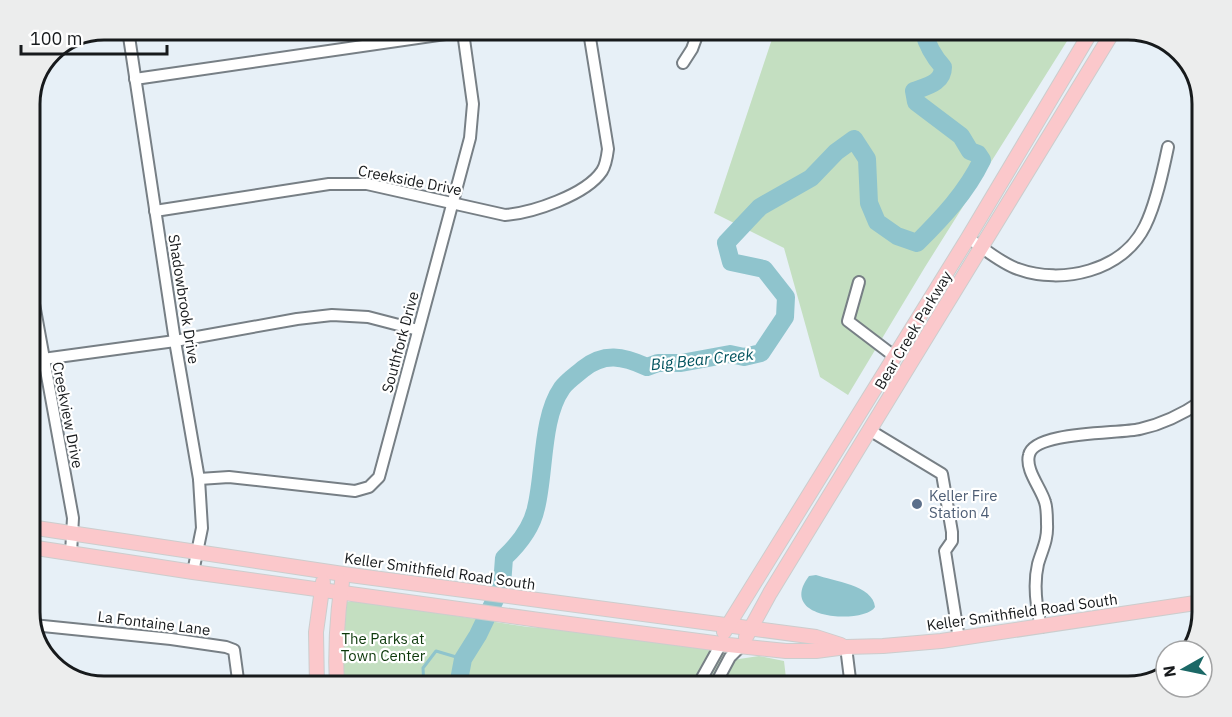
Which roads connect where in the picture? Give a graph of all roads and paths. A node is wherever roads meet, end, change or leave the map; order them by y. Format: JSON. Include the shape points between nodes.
{"nodes":[{"id":1,"x":129,"y":40,"type":"edge"},
{"id":2,"x":406,"y":40,"type":"edge"},
{"id":3,"x":469,"y":40,"type":"edge"},
{"id":4,"x":590,"y":40,"type":"edge"},
{"id":5,"x":695,"y":40,"type":"edge"},
{"id":6,"x":1086,"y":40,"type":"edge"},
{"id":7,"x":1108,"y":40,"type":"edge"},
{"id":8,"x":683,"y":63,"type":"dead end"},
{"id":9,"x":135,"y":79,"type":"junction"},
{"id":10,"x":1168,"y":147,"type":"dead end"},
{"id":11,"x":454,"y":204,"type":"junction"},
{"id":12,"x":155,"y":211,"type":"junction"},
{"id":13,"x":968,"y":238,"type":"junction"},
{"id":14,"x":982,"y":247,"type":"junction"},
{"id":15,"x":859,"y":282,"type":"dead end"},
{"id":16,"x":418,"y":330,"type":"junction"},
{"id":17,"x":175,"y":341,"type":"junction"},
{"id":18,"x":41,"y":347,"type":"edge"},
{"id":19,"x":894,"y":356,"type":"junction"},
{"id":20,"x":43,"y":359,"type":"junction"},
{"id":21,"x":910,"y":367,"type":"junction"},
{"id":22,"x":1192,"y":408,"type":"edge"},
{"id":23,"x":854,"y":421,"type":"junction"},
{"id":24,"x":871,"y":431,"type":"junction"},
{"id":25,"x":199,"y":480,"type":"junction"},
{"id":26,"x":801,"y":508,"type":"junction"},
{"id":27,"x":817,"y":517,"type":"junction"},
{"id":28,"x":41,"y":529,"type":"edge"},
{"id":29,"x":72,"y":533,"type":"junction"},
{"id":30,"x":41,"y":549,"type":"edge"},
{"id":31,"x":197,"y":552,"type":"junction"},
{"id":32,"x":71,"y":553,"type":"junction"},
{"id":33,"x":324,"y":571,"type":"junction"},
{"id":34,"x":193,"y":572,"type":"junction"},
{"id":35,"x":343,"y":574,"type":"junction"},
{"id":36,"x":322,"y":589,"type":"junction"},
{"id":37,"x":341,"y":591,"type":"junction"},
{"id":38,"x":1192,"y":604,"type":"edge"},
{"id":39,"x":42,"y":626,"type":"edge"},
{"id":40,"x":727,"y":627,"type":"junction"},
{"id":41,"x":1041,"y":627,"type":"junction"},
{"id":42,"x":750,"y":630,"type":"junction"},
{"id":43,"x":959,"y":639,"type":"junction"},
{"id":44,"x":719,"y":644,"type":"junction"},
{"id":45,"x":846,"y":646,"type":"junction"},
{"id":46,"x":741,"y":647,"type":"junction"},
{"id":47,"x":238,"y":676,"type":"edge"},
{"id":48,"x":317,"y":676,"type":"edge"},
{"id":49,"x":336,"y":676,"type":"edge"},
{"id":50,"x":703,"y":676,"type":"edge"},
{"id":51,"x":720,"y":676,"type":"edge"},
{"id":52,"x":850,"y":676,"type":"edge"}],
"edges":[{"from":1,"to":9,"type":"street","name":"Shadowbrook Drive"},
{"from":2,"to":9,"type":"street"},
{"from":3,"to":11,"type":"street","name":"Southfork Drive","via":[[473,121]]},
{"from":4,"to":11,"type":"street","name":"Creekside Drive","via":[[608,149],[597,178],[558,202],[529,212],[505,215]]},
{"from":5,"to":8,"type":"street"},
{"from":6,"to":13,"type":"main road","name":"Bear Creek Parkway"},
{"from":7,"to":14,"type":"main road","name":"Bear Creek Parkway"},
{"from":9,"to":12,"type":"street","name":"Shadowbrook Drive"},
{"from":10,"to":14,"type":"street","via":[[1145,226],[1130,246],[1101,269],[1056,277],[1018,270]]},
{"from":11,"to":12,"type":"street","name":"Creekside Drive","via":[[356,183]]},
{"from":11,"to":16,"type":"street","name":"Southfork Drive"},
{"from":12,"to":17,"type":"street","name":"Shadowbrook Drive"},
{"from":13,"to":14,"type":"street"},
{"from":13,"to":19,"type":"main road","name":"Bear Creek Parkway"},
{"from":14,"to":21,"type":"main road","name":"Bear Creek Parkway"},
{"from":15,"to":19,"type":"street","via":[[848,321]]},
{"from":16,"to":17,"type":"street","via":[[368,316],[332,315]]},
{"from":16,"to":25,"type":"street","name":"Southfork Drive","via":[[374,484],[355,491],[229,477]]},
{"from":17,"to":20,"type":"street"},
{"from":17,"to":25,"type":"street","name":"Shadowbrook Drive"},
{"from":18,"to":20,"type":"street","name":"Creekview Drive"},
{"from":19,"to":21,"type":"main road"},
{"from":19,"to":23,"type":"main road","name":"Bear Creek Parkway"},
{"from":20,"to":29,"type":"street","name":"Creekview Drive","via":[[73,518]]},
{"from":21,"to":24,"type":"main road","name":"Bear Creek Parkway"},
{"from":22,"to":41,"type":"street","via":[[1140,429],[1064,437],[1032,448],[1028,456],[1045,502],[1047,526],[1035,586]]},
{"from":23,"to":24,"type":"main road"},
{"from":23,"to":26,"type":"main road","name":"Bear Creek Parkway"},
{"from":24,"to":27,"type":"main road","name":"Bear Creek Parkway"},
{"from":24,"to":43,"type":"street","via":[[942,474],[952,532],[952,541],[945,551]]},
{"from":25,"to":31,"type":"street","name":"Shadowbrook Drive","via":[[202,528]]},
{"from":26,"to":27,"type":"main road"},
{"from":26,"to":40,"type":"main road","name":"Bear Creek Parkway"},
{"from":27,"to":42,"type":"main road","name":"Bear Creek Parkway"},
{"from":28,"to":29,"type":"main road","name":"Keller Smithfield Road South"},
{"from":29,"to":31,"type":"main road","name":"Keller Smithfield Road South"},
{"from":29,"to":32,"type":"street","name":"Creekview Drive"},
{"from":30,"to":32,"type":"main road","name":"Keller Smithfield Road South"},
{"from":31,"to":33,"type":"main road","name":"Keller Smithfield Road South"},
{"from":31,"to":34,"type":"street","name":"Shadowbrook Drive"},
{"from":32,"to":34,"type":"main road","name":"Keller Smithfield Road South"},
{"from":33,"to":35,"type":"main road","name":"Keller Smithfield Road South"},
{"from":33,"to":36,"type":"main road"},
{"from":34,"to":36,"type":"main road","name":"Keller Smithfield Road South"},
{"from":35,"to":37,"type":"main road"},
{"from":35,"to":40,"type":"main road","name":"Keller Smithfield Road South"},
{"from":36,"to":37,"type":"main road","name":"Keller Smithfield Road South"},
{"from":36,"to":48,"type":"main road","via":[[316,632]]},
{"from":37,"to":44,"type":"main road","name":"Keller Smithfield Road South"},
{"from":37,"to":49,"type":"main road"},
{"from":38,"to":41,"type":"main road","name":"Keller Smithfield Road South"},
{"from":39,"to":47,"type":"street","name":"La Fontaine Lane","via":[[226,647],[234,650]]},
{"from":40,"to":42,"type":"main road","name":"Keller Smithfield Road South"},
{"from":40,"to":44,"type":"main road","name":"Bear Creek Parkway"},
{"from":41,"to":43,"type":"main road","name":"Keller Smithfield Road South"},
{"from":42,"to":45,"type":"main road","name":"Keller Smithfield Road South","via":[[816,637]]},
{"from":42,"to":46,"type":"main road","name":"Bear Creek Parkway"},
{"from":43,"to":45,"type":"main road","name":"Keller Smithfield Road South"},
{"from":44,"to":46,"type":"main road","name":"Keller Smithfield Road South"},
{"from":44,"to":50,"type":"street"},
{"from":45,"to":46,"type":"main road","name":"Keller Smithfield Road South","via":[[816,651]]},
{"from":45,"to":52,"type":"street"},
{"from":46,"to":51,"type":"street","via":[[730,657]]}]}
